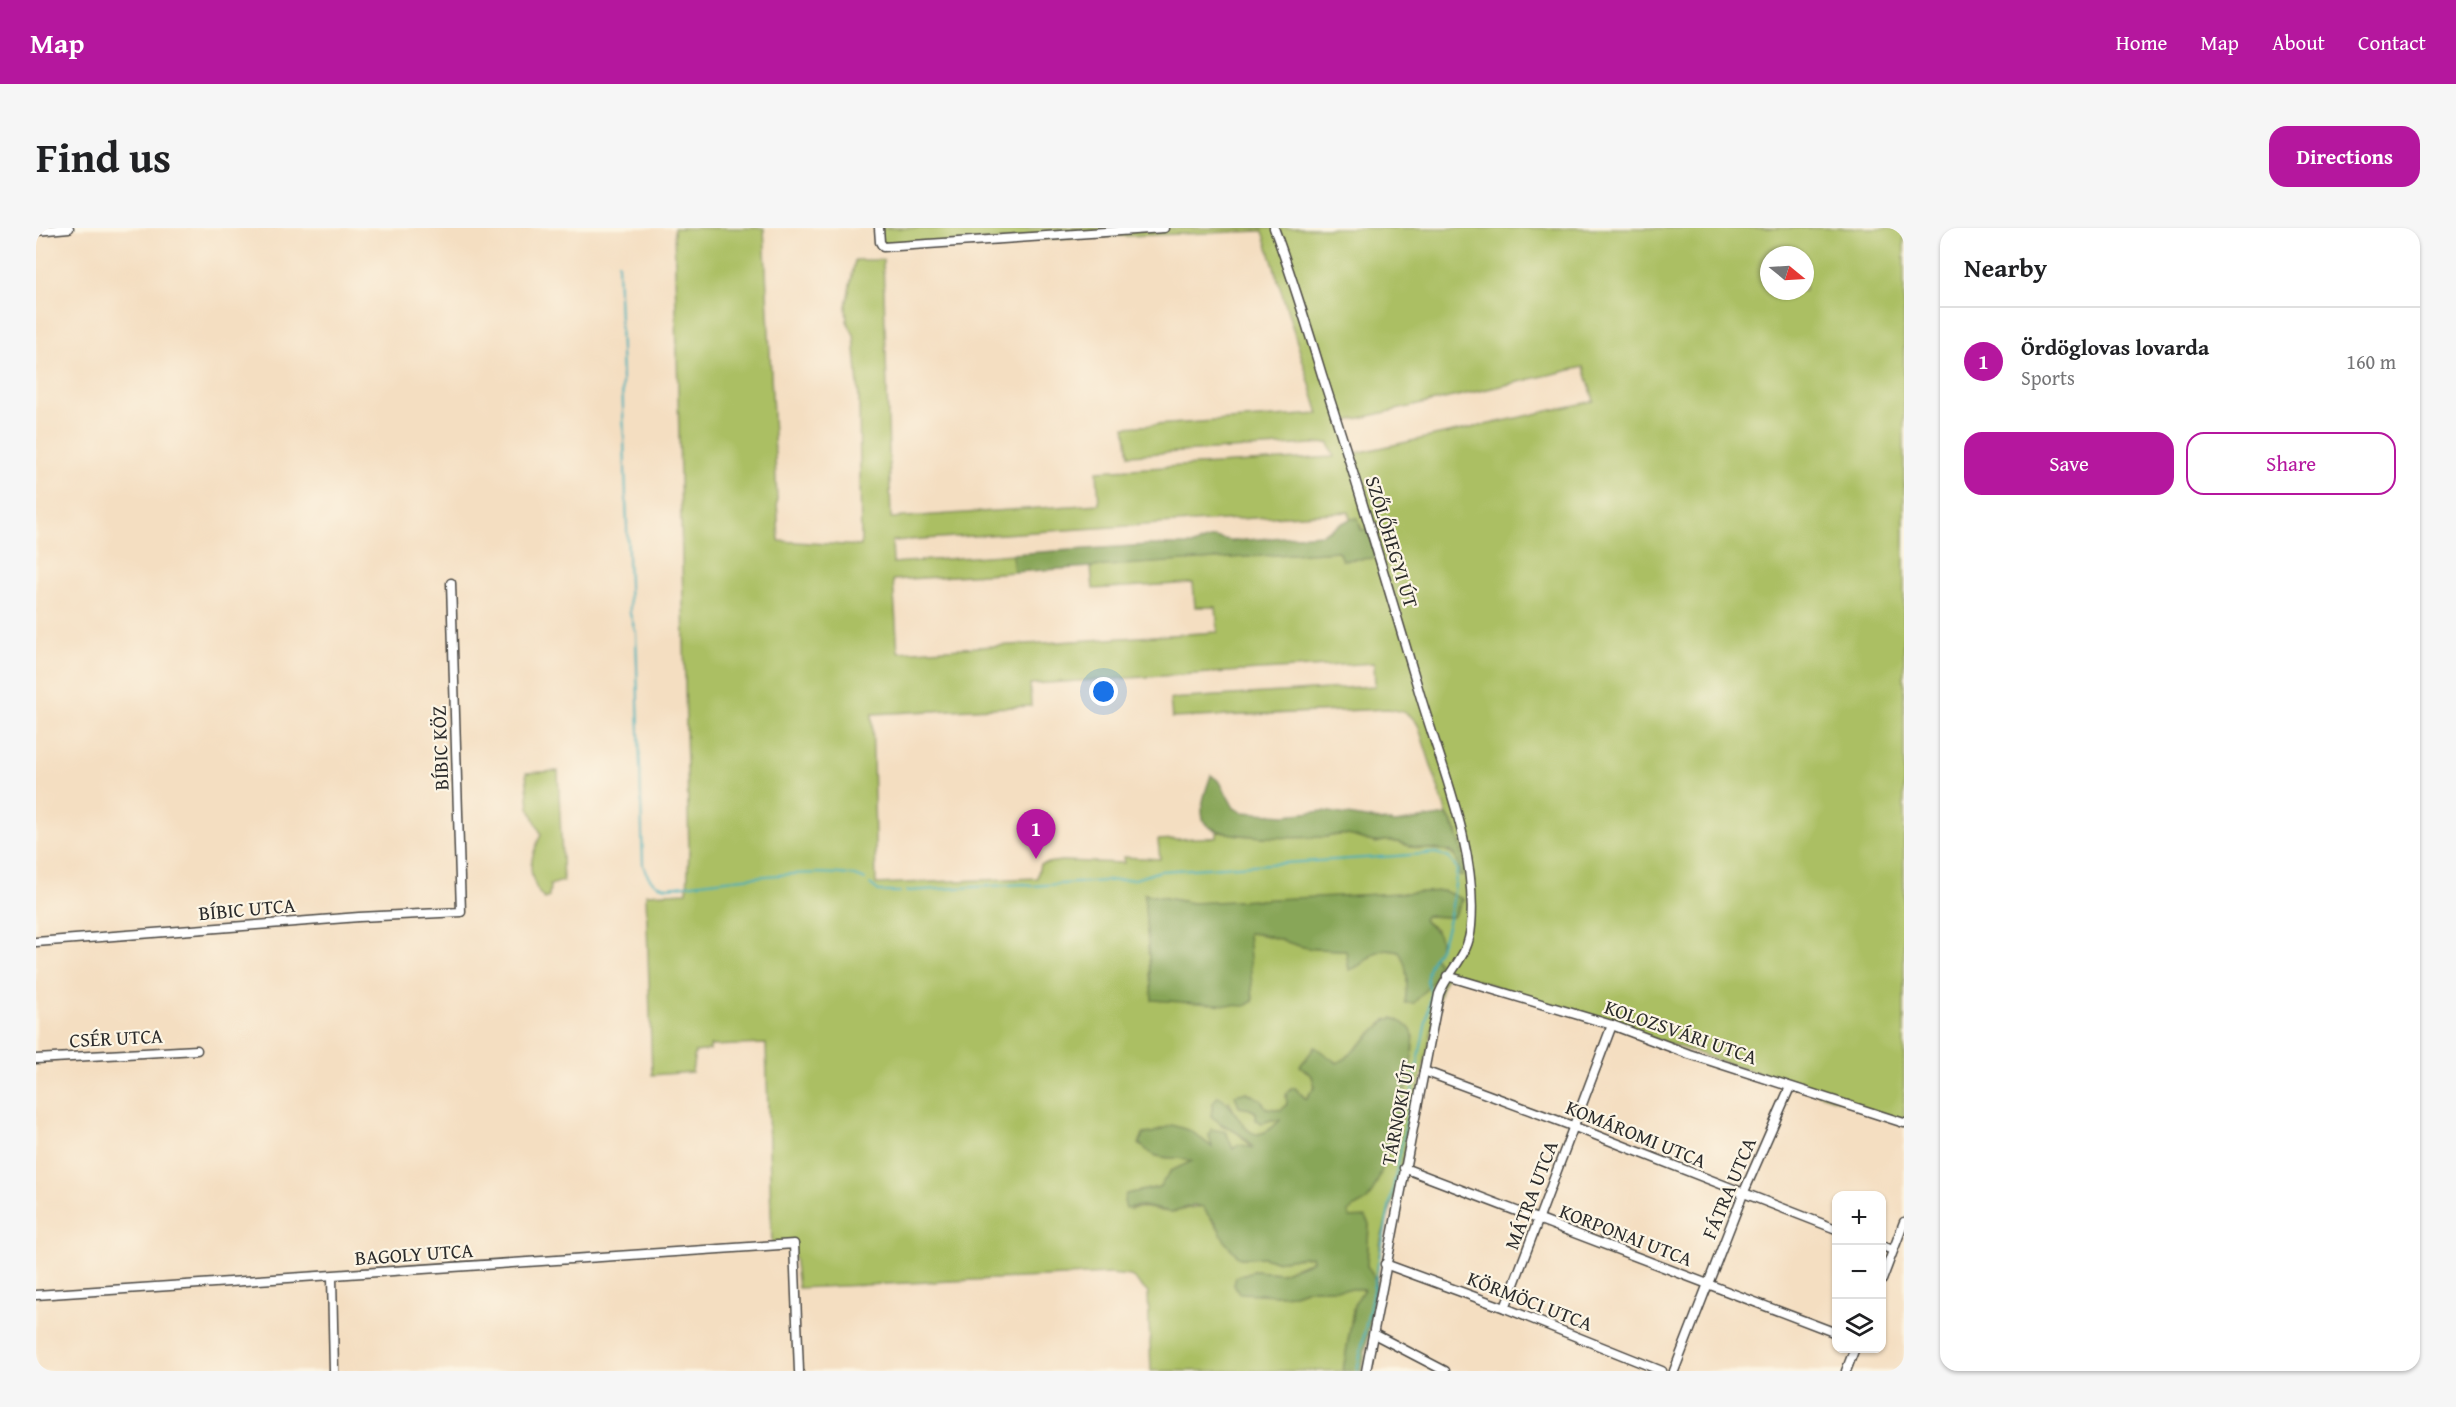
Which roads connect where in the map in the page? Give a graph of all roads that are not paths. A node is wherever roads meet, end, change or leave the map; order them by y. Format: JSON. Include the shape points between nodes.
{"nodes":[{"id":1,"x":69,"y":228,"type":"edge"},
{"id":2,"x":879,"y":228,"type":"edge"},
{"id":3,"x":1164,"y":228,"type":"edge"},
{"id":4,"x":1274,"y":228,"type":"edge"},
{"id":5,"x":36,"y":231,"type":"edge"},
{"id":6,"x":452,"y":583,"type":"dead end"},
{"id":7,"x":1468,"y":868,"type":"joint"},
{"id":8,"x":461,"y":912,"type":"joint"},
{"id":9,"x":36,"y":942,"type":"edge"},
{"id":10,"x":1447,"y":976,"type":"junction"},
{"id":11,"x":1612,"y":1025,"type":"junction"},
{"id":12,"x":197,"y":1050,"type":"dead end"},
{"id":13,"x":36,"y":1059,"type":"edge"},
{"id":14,"x":1424,"y":1071,"type":"junction"},
{"id":15,"x":1790,"y":1087,"type":"junction"},
{"id":16,"x":1904,"y":1123,"type":"edge"},
{"id":17,"x":1575,"y":1127,"type":"junction"},
{"id":18,"x":1404,"y":1168,"type":"junction"},
{"id":19,"x":1743,"y":1194,"type":"junction"},
{"id":20,"x":1540,"y":1219,"type":"junction"},
{"id":21,"x":1904,"y":1222,"type":"edge"},
{"id":22,"x":1832,"y":1227,"type":"edge"},
{"id":23,"x":1886,"y":1248,"type":"edge"},
{"id":24,"x":1893,"y":1250,"type":"junction"},
{"id":25,"x":1385,"y":1264,"type":"junction"},
{"id":26,"x":1886,"y":1268,"type":"edge"},
{"id":27,"x":332,"y":1277,"type":"junction"},
{"id":28,"x":1707,"y":1285,"type":"junction"},
{"id":29,"x":36,"y":1295,"type":"edge"},
{"id":30,"x":1505,"y":1308,"type":"junction"},
{"id":31,"x":1832,"y":1332,"type":"edge"},
{"id":32,"x":1374,"y":1334,"type":"junction"},
{"id":33,"x":1853,"y":1353,"type":"edge"},
{"id":34,"x":334,"y":1371,"type":"edge"},
{"id":35,"x":799,"y":1371,"type":"edge"},
{"id":36,"x":1366,"y":1371,"type":"edge"},
{"id":37,"x":1445,"y":1371,"type":"edge"},
{"id":38,"x":1662,"y":1371,"type":"edge"},
{"id":39,"x":1674,"y":1371,"type":"edge"},
{"id":40,"x":1846,"y":1371,"type":"edge"}],
"edges":[{"from":1,"to":5,"type":"street"},
{"from":2,"to":3,"type":"street","via":[[883,247]]},
{"from":4,"to":7,"type":"street","name":"SZŐLŐHEGYI ÚT","via":[[1368,518],[1456,809]]},
{"from":6,"to":8,"type":"street","name":"BÍBIC KÖZ"},
{"from":7,"to":10,"type":"street","name":"TÁRNOKI ÚT","via":[[1470,939],[1459,964]]},
{"from":8,"to":9,"type":"street","name":"BÍBIC UTCA","via":[[359,916]]},
{"from":10,"to":11,"type":"street","name":"KOLOZSVÁRI UTCA"},
{"from":10,"to":14,"type":"street","name":"TÁRNOKI ÚT","via":[[1439,994]]},
{"from":11,"to":15,"type":"street","name":"KOLOZSVÁRI UTCA"},
{"from":11,"to":17,"type":"street","name":"MÁTRA UTCA"},
{"from":12,"to":13,"type":"street","name":"CSÉR UTCA"},
{"from":14,"to":17,"type":"street","name":"KOMÁROMI UTCA"},
{"from":14,"to":18,"type":"street","name":"TÁRNOKI ÚT"},
{"from":15,"to":16,"type":"street","name":"KOLOZSVÁRI UTCA"},
{"from":15,"to":19,"type":"street","name":"FÁTRA UTCA"},
{"from":17,"to":19,"type":"street","name":"KOMÁROMI UTCA"},
{"from":17,"to":20,"type":"street","name":"MÁTRA UTCA"},
{"from":18,"to":20,"type":"street","name":"KORPONAI UTCA"},
{"from":18,"to":25,"type":"street","name":"TÁRNOKI ÚT"},
{"from":19,"to":22,"type":"street","name":"KOMÁROMI UTCA"},
{"from":19,"to":28,"type":"street","name":"FÁTRA UTCA"},
{"from":20,"to":28,"type":"street","name":"KORPONAI UTCA"},
{"from":20,"to":30,"type":"street","name":"MÁTRA UTCA"},
{"from":21,"to":24,"type":"street"},
{"from":23,"to":24,"type":"street"},
{"from":24,"to":26,"type":"street"},
{"from":25,"to":30,"type":"street","name":"KÖRMÖCI UTCA"},
{"from":25,"to":32,"type":"street","name":"TÁRNOKI ÚT"},
{"from":27,"to":29,"type":"street","name":"BAGOLY UTCA"},
{"from":27,"to":34,"type":"street"},
{"from":27,"to":35,"type":"street","name":"BAGOLY UTCA","via":[[794,1244]]},
{"from":28,"to":31,"type":"street","name":"KORPONAI UTCA"},
{"from":28,"to":39,"type":"street","name":"FÁTRA UTCA"},
{"from":30,"to":38,"type":"street","name":"KÖRMÖCI UTCA"},
{"from":32,"to":36,"type":"street","name":"TÁRNOKI ÚT"},
{"from":32,"to":37,"type":"street"},
{"from":33,"to":40,"type":"street"}]}
